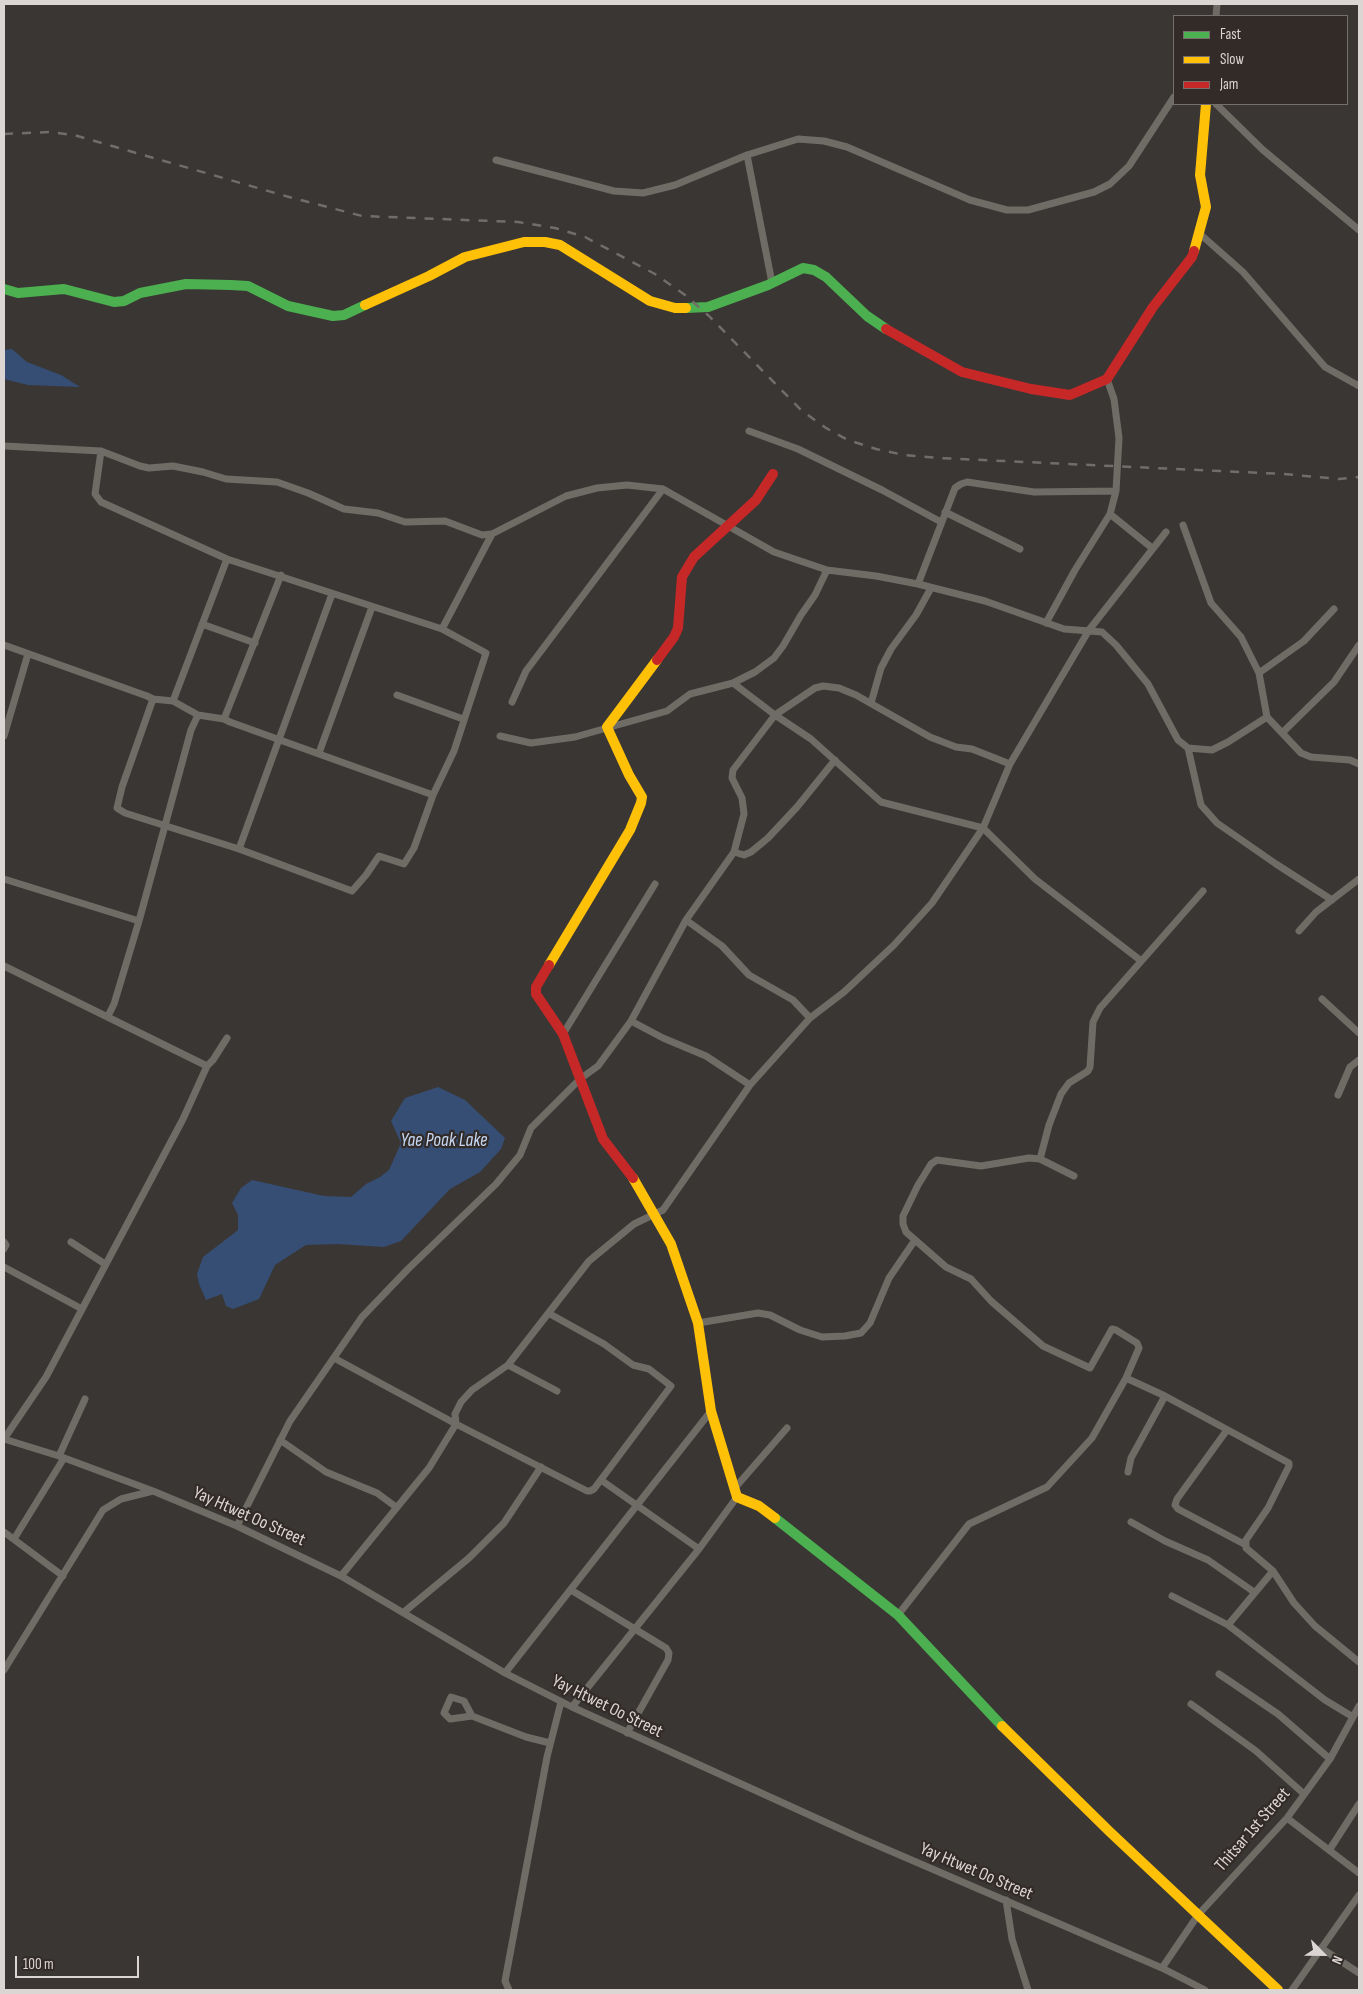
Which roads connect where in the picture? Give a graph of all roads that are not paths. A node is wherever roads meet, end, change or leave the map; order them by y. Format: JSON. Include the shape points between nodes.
{"nodes":[{"id":1,"x":1173,"y":99,"type":"edge"},
{"id":2,"x":1206,"y":105,"type":"edge"},
{"id":3,"x":1217,"y":105,"type":"edge"},
{"id":4,"x":748,"y":155,"type":"junction"},
{"id":5,"x":496,"y":160,"type":"dead end"},
{"id":6,"x":1359,"y":230,"type":"edge"},
{"id":7,"x":1200,"y":234,"type":"junction"},
{"id":8,"x":772,"y":283,"type":"junction"},
{"id":9,"x":4,"y":289,"type":"edge"},
{"id":10,"x":1107,"y":379,"type":"junction"},
{"id":11,"x":1359,"y":386,"type":"edge"},
{"id":12,"x":749,"y":431,"type":"dead end"},
{"id":13,"x":4,"y":446,"type":"edge"},
{"id":14,"x":101,"y":451,"type":"junction"},
{"id":15,"x":773,"y":474,"type":"dead end"},
{"id":16,"x":663,"y":489,"type":"junction"},
{"id":17,"x":1116,"y":491,"type":"junction"},
{"id":18,"x":946,"y":512,"type":"junction"},
{"id":19,"x":1110,"y":514,"type":"junction"},
{"id":20,"x":941,"y":522,"type":"junction"},
{"id":21,"x":1183,"y":525,"type":"dead end"},
{"id":22,"x":727,"y":526,"type":"junction"},
{"id":23,"x":1166,"y":532,"type":"dead end"},
{"id":24,"x":492,"y":534,"type":"junction"},
{"id":25,"x":1152,"y":548,"type":"junction"},
{"id":26,"x":1020,"y":549,"type":"dead end"},
{"id":27,"x":227,"y":559,"type":"junction"},
{"id":28,"x":827,"y":570,"type":"junction"},
{"id":29,"x":280,"y":575,"type":"junction"},
{"id":30,"x":918,"y":584,"type":"junction"},
{"id":31,"x":931,"y":588,"type":"junction"},
{"id":32,"x":332,"y":594,"type":"junction"},
{"id":33,"x":372,"y":608,"type":"junction"},
{"id":34,"x":1334,"y":609,"type":"dead end"},
{"id":35,"x":1046,"y":623,"type":"junction"},
{"id":36,"x":202,"y":624,"type":"junction"},
{"id":37,"x":442,"y":629,"type":"junction"},
{"id":38,"x":1089,"y":630,"type":"junction"},
{"id":39,"x":255,"y":643,"type":"junction"},
{"id":40,"x":4,"y":645,"type":"edge"},
{"id":41,"x":1359,"y":645,"type":"edge"},
{"id":42,"x":28,"y":654,"type":"junction"},
{"id":43,"x":1259,"y":673,"type":"junction"},
{"id":44,"x":733,"y":682,"type":"junction"},
{"id":45,"x":397,"y":695,"type":"dead end"},
{"id":46,"x":153,"y":700,"type":"junction"},
{"id":47,"x":173,"y":701,"type":"junction"},
{"id":48,"x":512,"y":702,"type":"dead end"},
{"id":49,"x":871,"y":703,"type":"junction"},
{"id":50,"x":198,"y":715,"type":"junction"},
{"id":51,"x":775,"y":716,"type":"junction"},
{"id":52,"x":1267,"y":717,"type":"junction"},
{"id":53,"x":224,"y":718,"type":"junction"},
{"id":54,"x":463,"y":719,"type":"junction"},
{"id":55,"x":607,"y":727,"type":"junction"},
{"id":56,"x":1282,"y":733,"type":"junction"},
{"id":57,"x":4,"y":736,"type":"edge"},
{"id":58,"x":500,"y":736,"type":"dead end"},
{"id":59,"x":278,"y":739,"type":"junction"},
{"id":60,"x":1188,"y":748,"type":"junction"},
{"id":61,"x":319,"y":753,"type":"junction"},
{"id":62,"x":835,"y":760,"type":"junction"},
{"id":63,"x":1010,"y":764,"type":"junction"},
{"id":64,"x":1359,"y":764,"type":"edge"},
{"id":65,"x":433,"y":795,"type":"junction"},
{"id":66,"x":165,"y":826,"type":"junction"},
{"id":67,"x":983,"y":828,"type":"junction"},
{"id":68,"x":239,"y":849,"type":"junction"},
{"id":69,"x":734,"y":852,"type":"junction"},
{"id":70,"x":4,"y":879,"type":"edge"},
{"id":71,"x":1359,"y":879,"type":"edge"},
{"id":72,"x":655,"y":884,"type":"dead end"},
{"id":73,"x":1203,"y":891,"type":"dead end"},
{"id":74,"x":1332,"y":900,"type":"junction"},
{"id":75,"x":686,"y":920,"type":"junction"},
{"id":76,"x":139,"y":921,"type":"junction"},
{"id":77,"x":1299,"y":931,"type":"dead end"},
{"id":78,"x":1140,"y":960,"type":"junction"},
{"id":79,"x":4,"y":966,"type":"edge"},
{"id":80,"x":1322,"y":998,"type":"dead end"},
{"id":81,"x":108,"y":1016,"type":"junction"},
{"id":82,"x":810,"y":1018,"type":"junction"},
{"id":83,"x":630,"y":1021,"type":"junction"},
{"id":84,"x":563,"y":1034,"type":"junction"},
{"id":85,"x":1359,"y":1034,"type":"edge"},
{"id":86,"x":227,"y":1038,"type":"dead end"},
{"id":87,"x":1359,"y":1060,"type":"edge"},
{"id":88,"x":207,"y":1066,"type":"junction"},
{"id":89,"x":580,"y":1079,"type":"junction"},
{"id":90,"x":750,"y":1084,"type":"junction"},
{"id":91,"x":1338,"y":1095,"type":"dead end"},
{"id":92,"x":1040,"y":1159,"type":"junction"},
{"id":93,"x":1074,"y":1176,"type":"dead end"},
{"id":94,"x":653,"y":1213,"type":"junction"},
{"id":95,"x":915,"y":1240,"type":"junction"},
{"id":96,"x":4,"y":1242,"type":"edge"},
{"id":97,"x":71,"y":1242,"type":"dead end"},
{"id":98,"x":4,"y":1249,"type":"edge"},
{"id":99,"x":105,"y":1264,"type":"junction"},
{"id":100,"x":4,"y":1267,"type":"edge"},
{"id":101,"x":82,"y":1309,"type":"junction"},
{"id":102,"x":550,"y":1314,"type":"junction"},
{"id":103,"x":698,"y":1323,"type":"junction"},
{"id":104,"x":334,"y":1358,"type":"junction"},
{"id":105,"x":508,"y":1365,"type":"junction"},
{"id":106,"x":1126,"y":1378,"type":"junction"},
{"id":107,"x":557,"y":1391,"type":"dead end"},
{"id":108,"x":1166,"y":1396,"type":"junction"},
{"id":109,"x":85,"y":1400,"type":"dead end"},
{"id":110,"x":711,"y":1411,"type":"junction"},
{"id":111,"x":456,"y":1424,"type":"junction"},
{"id":112,"x":787,"y":1428,"type":"dead end"},
{"id":113,"x":1227,"y":1430,"type":"junction"},
{"id":114,"x":4,"y":1439,"type":"edge"},
{"id":115,"x":280,"y":1440,"type":"junction"},
{"id":116,"x":61,"y":1457,"type":"junction"},
{"id":117,"x":541,"y":1467,"type":"junction"},
{"id":118,"x":1128,"y":1472,"type":"dead end"},
{"id":119,"x":601,"y":1480,"type":"junction"},
{"id":120,"x":153,"y":1491,"type":"junction"},
{"id":121,"x":735,"y":1493,"type":"junction"},
{"id":122,"x":636,"y":1505,"type":"junction"},
{"id":123,"x":396,"y":1507,"type":"junction"},
{"id":124,"x":1131,"y":1522,"type":"dead end"},
{"id":125,"x":237,"y":1526,"type":"junction"},
{"id":126,"x":4,"y":1533,"type":"edge"},
{"id":127,"x":14,"y":1539,"type":"junction"},
{"id":128,"x":1244,"y":1544,"type":"junction"},
{"id":129,"x":700,"y":1548,"type":"junction"},
{"id":130,"x":1273,"y":1571,"type":"junction"},
{"id":131,"x":63,"y":1576,"type":"junction"},
{"id":132,"x":341,"y":1576,"type":"junction"},
{"id":133,"x":571,"y":1590,"type":"junction"},
{"id":134,"x":1254,"y":1592,"type":"junction"},
{"id":135,"x":1172,"y":1596,"type":"dead end"},
{"id":136,"x":404,"y":1612,"type":"junction"},
{"id":137,"x":898,"y":1615,"type":"junction"},
{"id":138,"x":1228,"y":1625,"type":"junction"},
{"id":139,"x":634,"y":1630,"type":"junction"},
{"id":140,"x":1359,"y":1662,"type":"edge"},
{"id":141,"x":4,"y":1670,"type":"edge"},
{"id":142,"x":505,"y":1673,"type":"junction"},
{"id":143,"x":1219,"y":1674,"type":"dead end"},
{"id":144,"x":561,"y":1702,"type":"junction"},
{"id":145,"x":1191,"y":1704,"type":"dead end"},
{"id":146,"x":1359,"y":1706,"type":"edge"},
{"id":147,"x":572,"y":1708,"type":"junction"},
{"id":148,"x":472,"y":1716,"type":"dead end"},
{"id":149,"x":1353,"y":1716,"type":"junction"},
{"id":150,"x":627,"y":1733,"type":"junction"},
{"id":151,"x":550,"y":1743,"type":"junction"},
{"id":152,"x":1330,"y":1759,"type":"junction"},
{"id":153,"x":1304,"y":1794,"type":"junction"},
{"id":154,"x":1359,"y":1804,"type":"edge"},
{"id":155,"x":1287,"y":1818,"type":"junction"},
{"id":156,"x":1330,"y":1849,"type":"junction"},
{"id":157,"x":1359,"y":1873,"type":"edge"},
{"id":158,"x":1359,"y":1895,"type":"edge"},
{"id":159,"x":1006,"y":1900,"type":"junction"},
{"id":160,"x":1198,"y":1914,"type":"junction"},
{"id":161,"x":1320,"y":1948,"type":"junction"},
{"id":162,"x":1162,"y":1968,"type":"junction"},
{"id":163,"x":1359,"y":1973,"type":"edge"},
{"id":164,"x":508,"y":1990,"type":"edge"},
{"id":165,"x":1028,"y":1990,"type":"edge"},
{"id":166,"x":1205,"y":1990,"type":"edge"},
{"id":167,"x":1278,"y":1990,"type":"edge"},
{"id":168,"x":1292,"y":1990,"type":"edge"}],
"edges":[{"from":1,"to":4,"type":"street","via":[[1129,166],[1110,184],[1094,192],[1028,210],[1007,210],[970,200],[847,147],[824,141],[798,140]]},
{"from":2,"to":7,"type":"street","via":[[1200,175],[1206,207]]},
{"from":3,"to":6,"type":"street","via":[[1263,150]]},
{"from":4,"to":5,"type":"street","via":[[676,185],[643,193],[614,192]]},
{"from":4,"to":8,"type":"street"},
{"from":7,"to":10,"type":"street","via":[[1192,257],[1153,307]]},
{"from":7,"to":11,"type":"street","via":[[1243,272],[1325,367]]},
{"from":8,"to":9,"type":"street","via":[[708,307],[675,308],[633,292],[560,245],[524,242],[465,256],[344,315],[333,316],[288,306],[248,286],[186,284],[114,302],[64,289],[18,292]]},
{"from":8,"to":10,"type":"street","via":[[803,268],[814,270],[826,277],[867,316],[896,336],[962,372],[1070,395]]},
{"from":10,"to":17,"type":"street","via":[[1114,399],[1120,438]]},
{"from":12,"to":20,"type":"street","via":[[806,453]]},
{"from":13,"to":14,"type":"street"},
{"from":14,"to":24,"type":"street","via":[[149,468],[173,466],[226,479],[277,482],[344,509],[378,513],[405,522],[445,521],[482,535]]},
{"from":14,"to":27,"type":"street","via":[[95,494],[101,502]]},
{"from":15,"to":22,"type":"street","via":[[756,500]]},
{"from":16,"to":22,"type":"street"},
{"from":16,"to":24,"type":"street","via":[[597,488],[566,496]]},
{"from":16,"to":48,"type":"street","via":[[526,671]]},
{"from":17,"to":18,"type":"street","via":[[1034,492],[967,482],[955,488]]},
{"from":17,"to":19,"type":"street"},
{"from":18,"to":20,"type":"street"},
{"from":18,"to":26,"type":"street"},
{"from":19,"to":25,"type":"street"},
{"from":19,"to":35,"type":"street"},
{"from":20,"to":30,"type":"street"},
{"from":21,"to":43,"type":"street","via":[[1211,603],[1241,637]]},
{"from":22,"to":28,"type":"street","via":[[774,552]]},
{"from":22,"to":55,"type":"street","via":[[686,568],[674,637]]},
{"from":23,"to":25,"type":"street"},
{"from":24,"to":37,"type":"street"},
{"from":25,"to":38,"type":"street"},
{"from":27,"to":29,"type":"street"},
{"from":27,"to":36,"type":"street"},
{"from":28,"to":30,"type":"street"},
{"from":28,"to":44,"type":"street","via":[[815,595],[774,658]]},
{"from":29,"to":32,"type":"street"},
{"from":29,"to":39,"type":"street"},
{"from":30,"to":31,"type":"street"},
{"from":31,"to":35,"type":"street","via":[[985,601]]},
{"from":31,"to":49,"type":"street","via":[[880,668]]},
{"from":32,"to":33,"type":"street"},
{"from":32,"to":59,"type":"street"},
{"from":33,"to":37,"type":"street"},
{"from":33,"to":61,"type":"street"},
{"from":34,"to":43,"type":"street","via":[[1304,641]]},
{"from":35,"to":38,"type":"street","via":[[1064,629]]},
{"from":36,"to":39,"type":"street"},
{"from":36,"to":47,"type":"street"},
{"from":37,"to":54,"type":"street","via":[[486,653]]},
{"from":38,"to":60,"type":"street","via":[[1102,632],[1116,645],[1148,684],[1178,740]]},
{"from":38,"to":63,"type":"street"},
{"from":39,"to":53,"type":"street"},
{"from":40,"to":42,"type":"street"},
{"from":41,"to":56,"type":"street","via":[[1334,682]]},
{"from":42,"to":46,"type":"street"},
{"from":42,"to":57,"type":"street"},
{"from":43,"to":52,"type":"street"},
{"from":44,"to":51,"type":"street"},
{"from":44,"to":55,"type":"street","via":[[690,694],[667,711]]},
{"from":45,"to":54,"type":"street"},
{"from":46,"to":47,"type":"street"},
{"from":46,"to":66,"type":"street","via":[[117,804],[125,813]]},
{"from":47,"to":50,"type":"street"},
{"from":49,"to":51,"type":"street","via":[[839,688],[823,686],[815,688]]},
{"from":49,"to":63,"type":"street","via":[[930,737]]},
{"from":50,"to":53,"type":"street"},
{"from":50,"to":66,"type":"street"},
{"from":51,"to":62,"type":"street","via":[[811,739]]},
{"from":51,"to":69,"type":"street","via":[[733,770],[732,778],[742,798],[744,814]]},
{"from":52,"to":56,"type":"street"},
{"from":52,"to":60,"type":"street","via":[[1212,750]]},
{"from":53,"to":59,"type":"street"},
{"from":54,"to":65,"type":"street","via":[[454,751]]},
{"from":55,"to":58,"type":"street","via":[[575,737],[531,743]]},
{"from":55,"to":84,"type":"street","via":[[642,797],[630,830],[536,987],[536,994]]},
{"from":56,"to":64,"type":"street","via":[[1301,753]]},
{"from":59,"to":61,"type":"street"},
{"from":59,"to":68,"type":"street"},
{"from":60,"to":74,"type":"street","via":[[1200,805],[1217,823]]},
{"from":61,"to":65,"type":"street"},
{"from":62,"to":67,"type":"street","via":[[880,802]]},
{"from":62,"to":69,"type":"street","via":[[768,838],[744,855]]},
{"from":63,"to":67,"type":"street"},
{"from":65,"to":68,"type":"street","via":[[414,848],[404,864],[379,856],[352,891]]},
{"from":66,"to":68,"type":"street"},
{"from":66,"to":76,"type":"street"},
{"from":67,"to":78,"type":"street","via":[[1034,879]]},
{"from":67,"to":82,"type":"street","via":[[926,910],[844,992]]},
{"from":69,"to":75,"type":"street"},
{"from":70,"to":76,"type":"street"},
{"from":71,"to":74,"type":"street"},
{"from":72,"to":84,"type":"street"},
{"from":73,"to":78,"type":"street"},
{"from":74,"to":77,"type":"street"},
{"from":75,"to":82,"type":"street","via":[[722,946],[749,975],[793,1000]]},
{"from":75,"to":83,"type":"street"},
{"from":76,"to":81,"type":"street"},
{"from":78,"to":92,"type":"street","via":[[1100,1008],[1093,1022],[1090,1067],[1069,1083],[1061,1094]]},
{"from":79,"to":81,"type":"street"},
{"from":80,"to":85,"type":"street"},
{"from":81,"to":88,"type":"street"},
{"from":82,"to":90,"type":"street"},
{"from":83,"to":89,"type":"street","via":[[598,1066]]},
{"from":83,"to":90,"type":"street","via":[[706,1056]]},
{"from":84,"to":89,"type":"street"},
{"from":86,"to":88,"type":"street"},
{"from":87,"to":91,"type":"street","via":[[1350,1067]]},
{"from":88,"to":99,"type":"street","via":[[183,1119]]},
{"from":89,"to":94,"type":"street","via":[[603,1139],[638,1185]]},
{"from":89,"to":104,"type":"street","via":[[531,1128],[520,1155],[496,1184],[362,1318]]},
{"from":90,"to":94,"type":"street","via":[[663,1210]]},
{"from":92,"to":93,"type":"street"},
{"from":92,"to":95,"type":"street","via":[[981,1166],[937,1160],[918,1185],[903,1216],[906,1232]]},
{"from":94,"to":102,"type":"street","via":[[634,1224],[589,1261]]},
{"from":94,"to":103,"type":"street","via":[[671,1244]]},
{"from":95,"to":103,"type":"street","via":[[889,1278],[870,1323],[861,1332],[822,1337],[758,1313]]},
{"from":95,"to":106,"type":"street","via":[[946,1267],[971,1279],[1043,1346],[1086,1367],[1092,1366],[1112,1329],[1137,1343],[1138,1352]]},
{"from":96,"to":98,"type":"street"},
{"from":97,"to":99,"type":"street"},
{"from":99,"to":101,"type":"street"},
{"from":100,"to":101,"type":"street"},
{"from":101,"to":114,"type":"street","via":[[46,1377]]},
{"from":102,"to":105,"type":"street"},
{"from":102,"to":119,"type":"street","via":[[604,1344],[633,1365],[649,1369],[671,1386]]},
{"from":103,"to":110,"type":"street"},
{"from":104,"to":111,"type":"street"},
{"from":104,"to":115,"type":"street","via":[[290,1420]]},
{"from":105,"to":107,"type":"street"},
{"from":105,"to":111,"type":"street","via":[[472,1390],[455,1414]]},
{"from":106,"to":108,"type":"street"},
{"from":106,"to":137,"type":"street","via":[[1092,1438],[1047,1487],[969,1524]]},
{"from":108,"to":113,"type":"street"},
{"from":108,"to":118,"type":"street","via":[[1131,1458]]},
{"from":109,"to":116,"type":"street"},
{"from":110,"to":121,"type":"street"},
{"from":110,"to":122,"type":"street"},
{"from":111,"to":117,"type":"street"},
{"from":111,"to":123,"type":"street","via":[[430,1468]]},
{"from":112,"to":121,"type":"street"},
{"from":113,"to":128,"type":"street","via":[[1289,1466],[1268,1508]]},
{"from":113,"to":128,"type":"street","via":[[1175,1505]]},
{"from":114,"to":116,"type":"street","name":"Yay Htwet Oo Street"},
{"from":115,"to":123,"type":"street","via":[[326,1472],[377,1493]]},
{"from":115,"to":125,"type":"street"},
{"from":116,"to":120,"type":"street","name":"Yay Htwet Oo Street"},
{"from":116,"to":127,"type":"street"},
{"from":117,"to":119,"type":"street","via":[[586,1491],[594,1489]]},
{"from":117,"to":136,"type":"street","via":[[504,1523],[469,1558]]},
{"from":119,"to":122,"type":"street"},
{"from":120,"to":125,"type":"street","name":"Yay Htwet Oo Street"},
{"from":120,"to":131,"type":"street","via":[[121,1499],[103,1510]]},
{"from":121,"to":129,"type":"street"},
{"from":121,"to":137,"type":"street","via":[[759,1506]]},
{"from":122,"to":129,"type":"street"},
{"from":122,"to":133,"type":"street"},
{"from":123,"to":132,"type":"street"},
{"from":124,"to":134,"type":"street","via":[[1208,1560]]},
{"from":125,"to":132,"type":"street","name":"Yay Htwet Oo Street"},
{"from":126,"to":127,"type":"street"},
{"from":127,"to":131,"type":"street"},
{"from":128,"to":130,"type":"street"},
{"from":129,"to":139,"type":"street"},
{"from":130,"to":134,"type":"street"},
{"from":130,"to":140,"type":"street","via":[[1294,1603],[1315,1626]]},
{"from":131,"to":141,"type":"street"},
{"from":132,"to":136,"type":"street","name":"Yay Htwet Oo Street"},
{"from":133,"to":139,"type":"street"},
{"from":133,"to":142,"type":"street"},
{"from":134,"to":138,"type":"street"},
{"from":135,"to":138,"type":"street"},
{"from":136,"to":142,"type":"street","name":"Yay Htwet Oo Street"},
{"from":137,"to":160,"type":"street","via":[[1005,1729]]},
{"from":138,"to":149,"type":"street","via":[[1325,1700]]},
{"from":139,"to":147,"type":"street"},
{"from":139,"to":150,"type":"street","via":[[666,1648],[669,1653]]},
{"from":142,"to":144,"type":"street","name":"Yay Htwet Oo Street"},
{"from":143,"to":152,"type":"street","via":[[1278,1714]]},
{"from":144,"to":147,"type":"street","name":"Yay Htwet Oo Street"},
{"from":144,"to":151,"type":"street"},
{"from":145,"to":153,"type":"street","via":[[1256,1751]]},
{"from":146,"to":149,"type":"street","name":"Thitsar 1st Street"},
{"from":147,"to":150,"type":"street","name":"Yay Htwet Oo Street"},
{"from":148,"to":151,"type":"street"},
{"from":149,"to":152,"type":"street","name":"Thitsar 1st Street"},
{"from":150,"to":159,"type":"street","name":"Yay Htwet Oo Street","via":[[858,1838]]},
{"from":151,"to":164,"type":"street","via":[[505,1981]]},
{"from":152,"to":153,"type":"street","name":"Thitsar 1st Street"},
{"from":153,"to":155,"type":"street","name":"Thitsar 1st Street"},
{"from":154,"to":156,"type":"street"},
{"from":155,"to":156,"type":"street"},
{"from":155,"to":160,"type":"street","name":"Thitsar 1st Street"},
{"from":156,"to":157,"type":"street"},
{"from":158,"to":161,"type":"street"},
{"from":159,"to":162,"type":"street","name":"Yay Htwet Oo Street"},
{"from":159,"to":165,"type":"street","via":[[1012,1939]]},
{"from":160,"to":162,"type":"street","name":"Thitsar 1st Street"},
{"from":160,"to":167,"type":"street"},
{"from":161,"to":163,"type":"street"},
{"from":161,"to":168,"type":"street"},
{"from":162,"to":166,"type":"street","name":"Yay Htwet Oo Street"}]}
